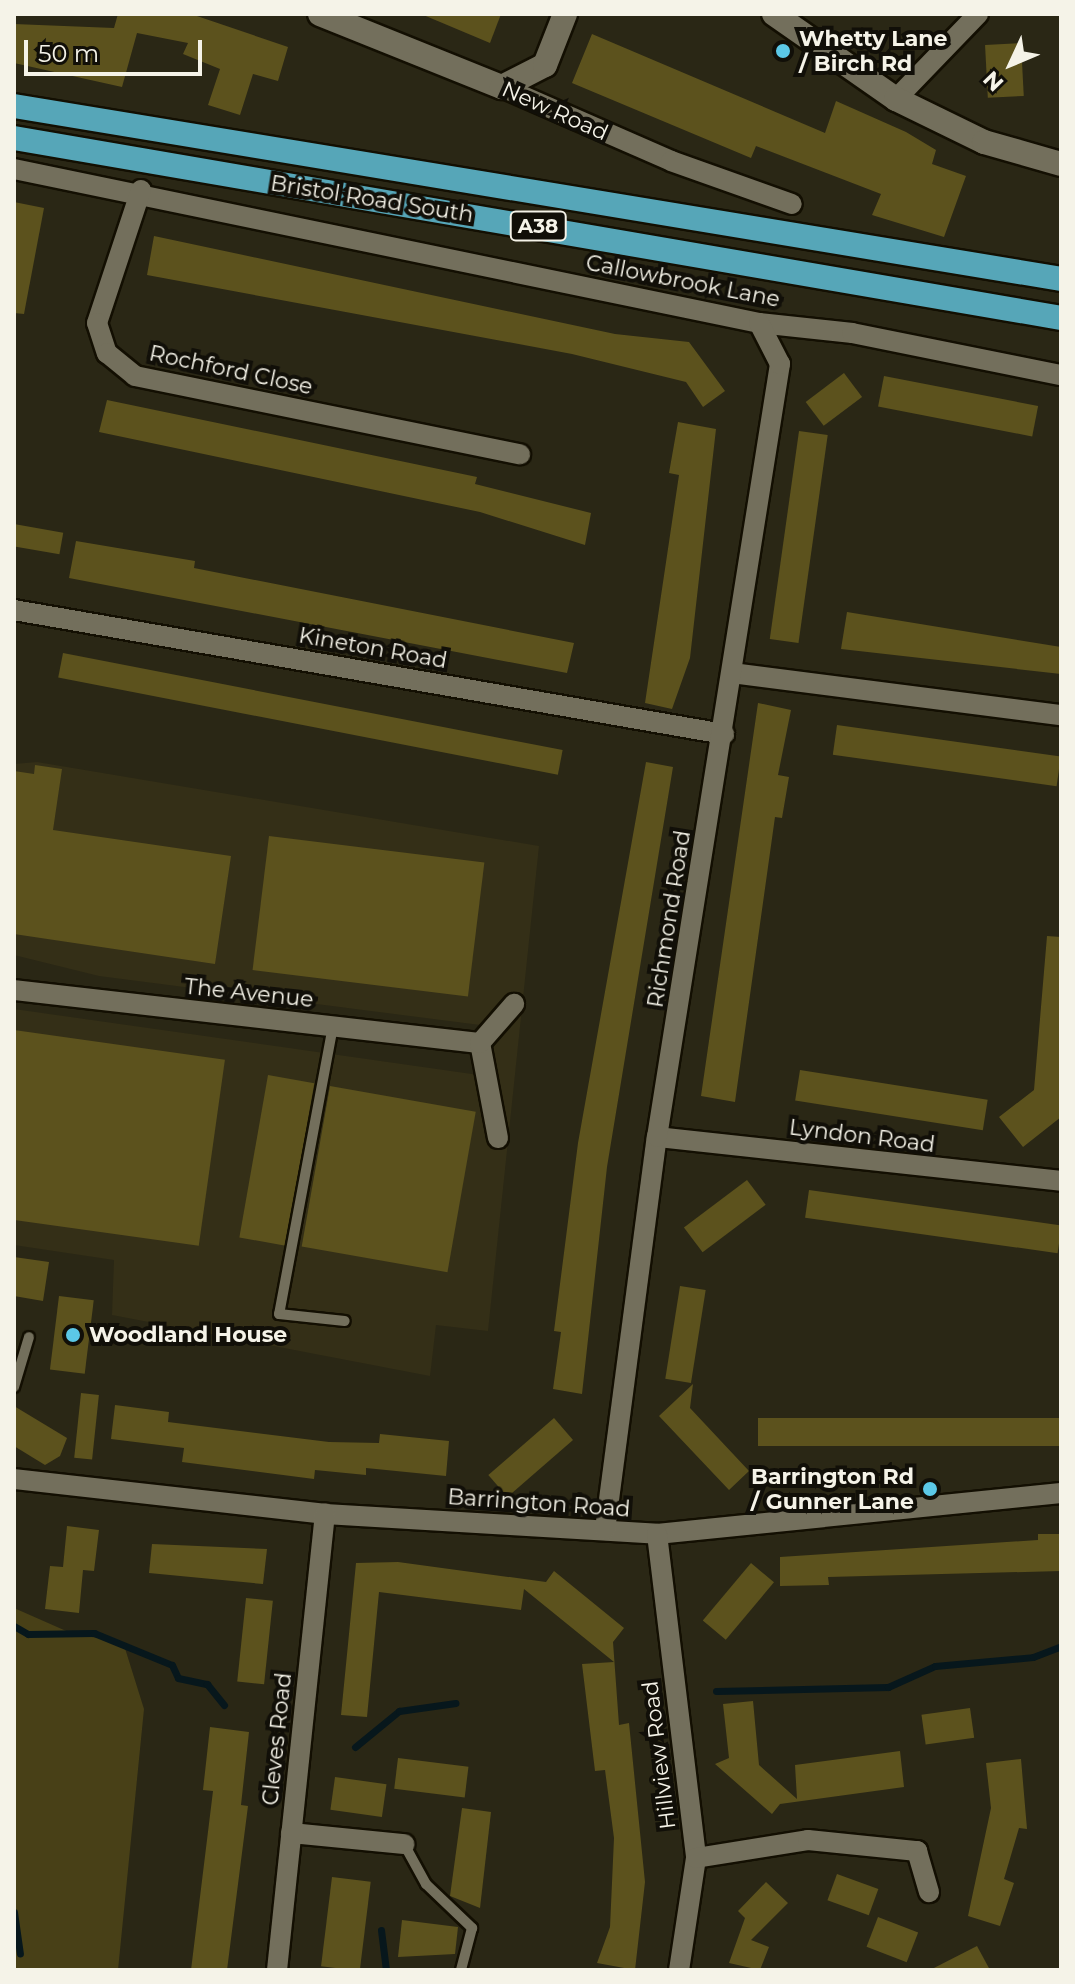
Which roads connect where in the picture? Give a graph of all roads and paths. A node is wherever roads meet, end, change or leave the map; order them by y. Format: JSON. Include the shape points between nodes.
{"nodes":[{"id":1,"x":320,"y":14,"type":"edge"},
{"id":2,"x":565,"y":14,"type":"edge"},
{"id":3,"x":774,"y":14,"type":"edge"},
{"id":4,"x":978,"y":14,"type":"edge"},
{"id":5,"x":502,"y":87,"type":"junction"},
{"id":6,"x":896,"y":99,"type":"junction"},
{"id":7,"x":14,"y":106,"type":"edge"},
{"id":8,"x":14,"y":138,"type":"edge"},
{"id":9,"x":1061,"y":164,"type":"edge"},
{"id":10,"x":14,"y":169,"type":"edge"},
{"id":11,"x":141,"y":190,"type":"junction"},
{"id":12,"x":792,"y":204,"type":"dead end"},
{"id":13,"x":1061,"y":279,"type":"edge"},
{"id":14,"x":1061,"y":318,"type":"edge"},
{"id":15,"x":759,"y":323,"type":"junction"},
{"id":16,"x":1061,"y":375,"type":"edge"},
{"id":17,"x":520,"y":454,"type":"dead end"},
{"id":18,"x":14,"y":610,"type":"edge"},
{"id":19,"x":732,"y":673,"type":"junction"},
{"id":20,"x":1061,"y":715,"type":"edge"},
{"id":21,"x":724,"y":734,"type":"junction"},
{"id":22,"x":14,"y":990,"type":"edge"},
{"id":23,"x":514,"y":1004,"type":"dead end"},
{"id":24,"x":333,"y":1026,"type":"junction"},
{"id":25,"x":480,"y":1043,"type":"junction"},
{"id":26,"x":657,"y":1137,"type":"junction"},
{"id":27,"x":498,"y":1138,"type":"dead end"},
{"id":28,"x":1061,"y":1181,"type":"edge"},
{"id":29,"x":345,"y":1321,"type":"dead end"},
{"id":30,"x":29,"y":1337,"type":"dead end"},
{"id":31,"x":14,"y":1387,"type":"edge"},
{"id":32,"x":14,"y":1479,"type":"edge"},
{"id":33,"x":1061,"y":1493,"type":"edge"},
{"id":34,"x":325,"y":1514,"type":"junction"},
{"id":35,"x":605,"y":1530,"type":"junction"},
{"id":36,"x":657,"y":1534,"type":"junction"},
{"id":37,"x":291,"y":1833,"type":"junction"},
{"id":38,"x":404,"y":1844,"type":"joint"},
{"id":39,"x":696,"y":1858,"type":"junction"},
{"id":40,"x":929,"y":1892,"type":"dead end"},
{"id":41,"x":277,"y":1970,"type":"edge"},
{"id":42,"x":461,"y":1970,"type":"edge"},
{"id":43,"x":679,"y":1970,"type":"edge"}],
"edges":[{"from":1,"to":5,"type":"street","name":"New Road"},
{"from":2,"to":5,"type":"street","via":[[545,65]]},
{"from":3,"to":6,"type":"street"},
{"from":4,"to":6,"type":"street"},
{"from":5,"to":12,"type":"street","name":"New Road","via":[[671,161]]},
{"from":6,"to":9,"type":"street","via":[[984,142]]},
{"from":7,"to":13,"type":"highway","name":"Bristol Road South","number":"A38"},
{"from":8,"to":14,"type":"highway","name":"Bristol Road South","number":"A38"},
{"from":10,"to":11,"type":"street","name":"Callowbrook Lane"},
{"from":11,"to":15,"type":"street","name":"Callowbrook Lane"},
{"from":11,"to":17,"type":"street","name":"Rochford Close","via":[[97,323],[107,353],[135,376]]},
{"from":15,"to":16,"type":"street","name":"Callowbrook Lane","via":[[852,333]]},
{"from":15,"to":19,"type":"street","name":"Richmond Road","via":[[780,364]]},
{"from":18,"to":21,"type":"street","name":"Kineton Road"},
{"from":19,"to":20,"type":"street"},
{"from":19,"to":21,"type":"street","name":"Richmond Road"},
{"from":21,"to":26,"type":"street","name":"Richmond Road"},
{"from":22,"to":24,"type":"street","name":"The Avenue"},
{"from":23,"to":25,"type":"street"},
{"from":24,"to":25,"type":"street","name":"The Avenue"},
{"from":24,"to":29,"type":"lane","via":[[279,1314]]},
{"from":25,"to":27,"type":"street"},
{"from":26,"to":28,"type":"street","name":"Lyndon Road"},
{"from":26,"to":35,"type":"street","name":"Richmond Road"},
{"from":30,"to":31,"type":"lane"},
{"from":32,"to":34,"type":"street","name":"Barrington Road"},
{"from":33,"to":36,"type":"street","name":"Barrington Road"},
{"from":34,"to":35,"type":"street","name":"Barrington Road"},
{"from":34,"to":37,"type":"street","name":"Cleves Road"},
{"from":35,"to":36,"type":"street","name":"Barrington Road"},
{"from":36,"to":39,"type":"street","name":"Hillview Road"},
{"from":37,"to":38,"type":"street"},
{"from":37,"to":41,"type":"street","name":"Cleves Road"},
{"from":38,"to":42,"type":"lane","via":[[426,1884],[472,1928]]},
{"from":39,"to":40,"type":"street","via":[[808,1840],[917,1851]]},
{"from":39,"to":43,"type":"street","name":"Hillview Road"}]}
